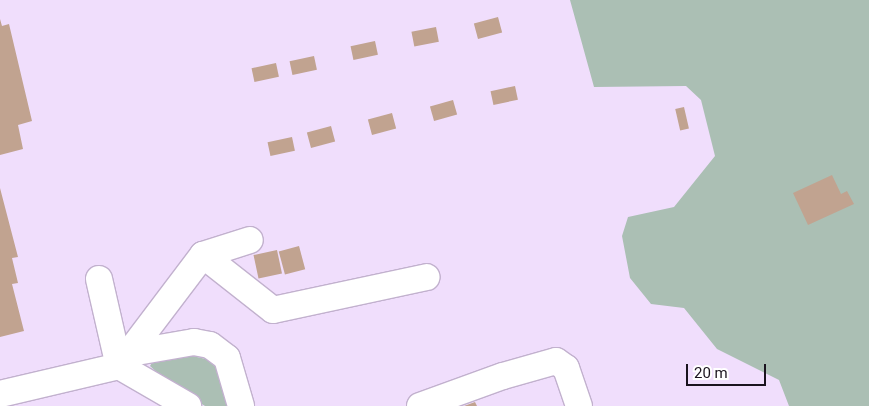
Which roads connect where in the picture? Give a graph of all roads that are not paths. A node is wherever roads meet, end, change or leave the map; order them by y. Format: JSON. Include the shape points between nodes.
{"nodes":[{"id":1,"x":250,"y":240,"type":"dead end"},
{"id":2,"x":203,"y":255,"type":"junction"},
{"id":3,"x":427,"y":276,"type":"dead end"},
{"id":4,"x":99,"y":279,"type":"dead end"},
{"id":5,"x":122,"y":360,"type":"junction"},
{"id":6,"x":0,"y":394,"type":"edge"},
{"id":7,"x":188,"y":406,"type":"edge"},
{"id":8,"x":241,"y":406,"type":"edge"},
{"id":9,"x":420,"y":406,"type":"edge"},
{"id":10,"x":580,"y":406,"type":"edge"}],
"edges":[{"from":1,"to":2,"type":"lane"},
{"from":2,"to":3,"type":"lane","via":[[273,310]]},
{"from":2,"to":5,"type":"lane"},
{"from":4,"to":5,"type":"lane"},
{"from":5,"to":6,"type":"lane"},
{"from":5,"to":7,"type":"lane"},
{"from":5,"to":8,"type":"lane","via":[[194,342],[210,345],[226,358]]},
{"from":9,"to":10,"type":"lane","via":[[556,361],[566,368]]}]}
